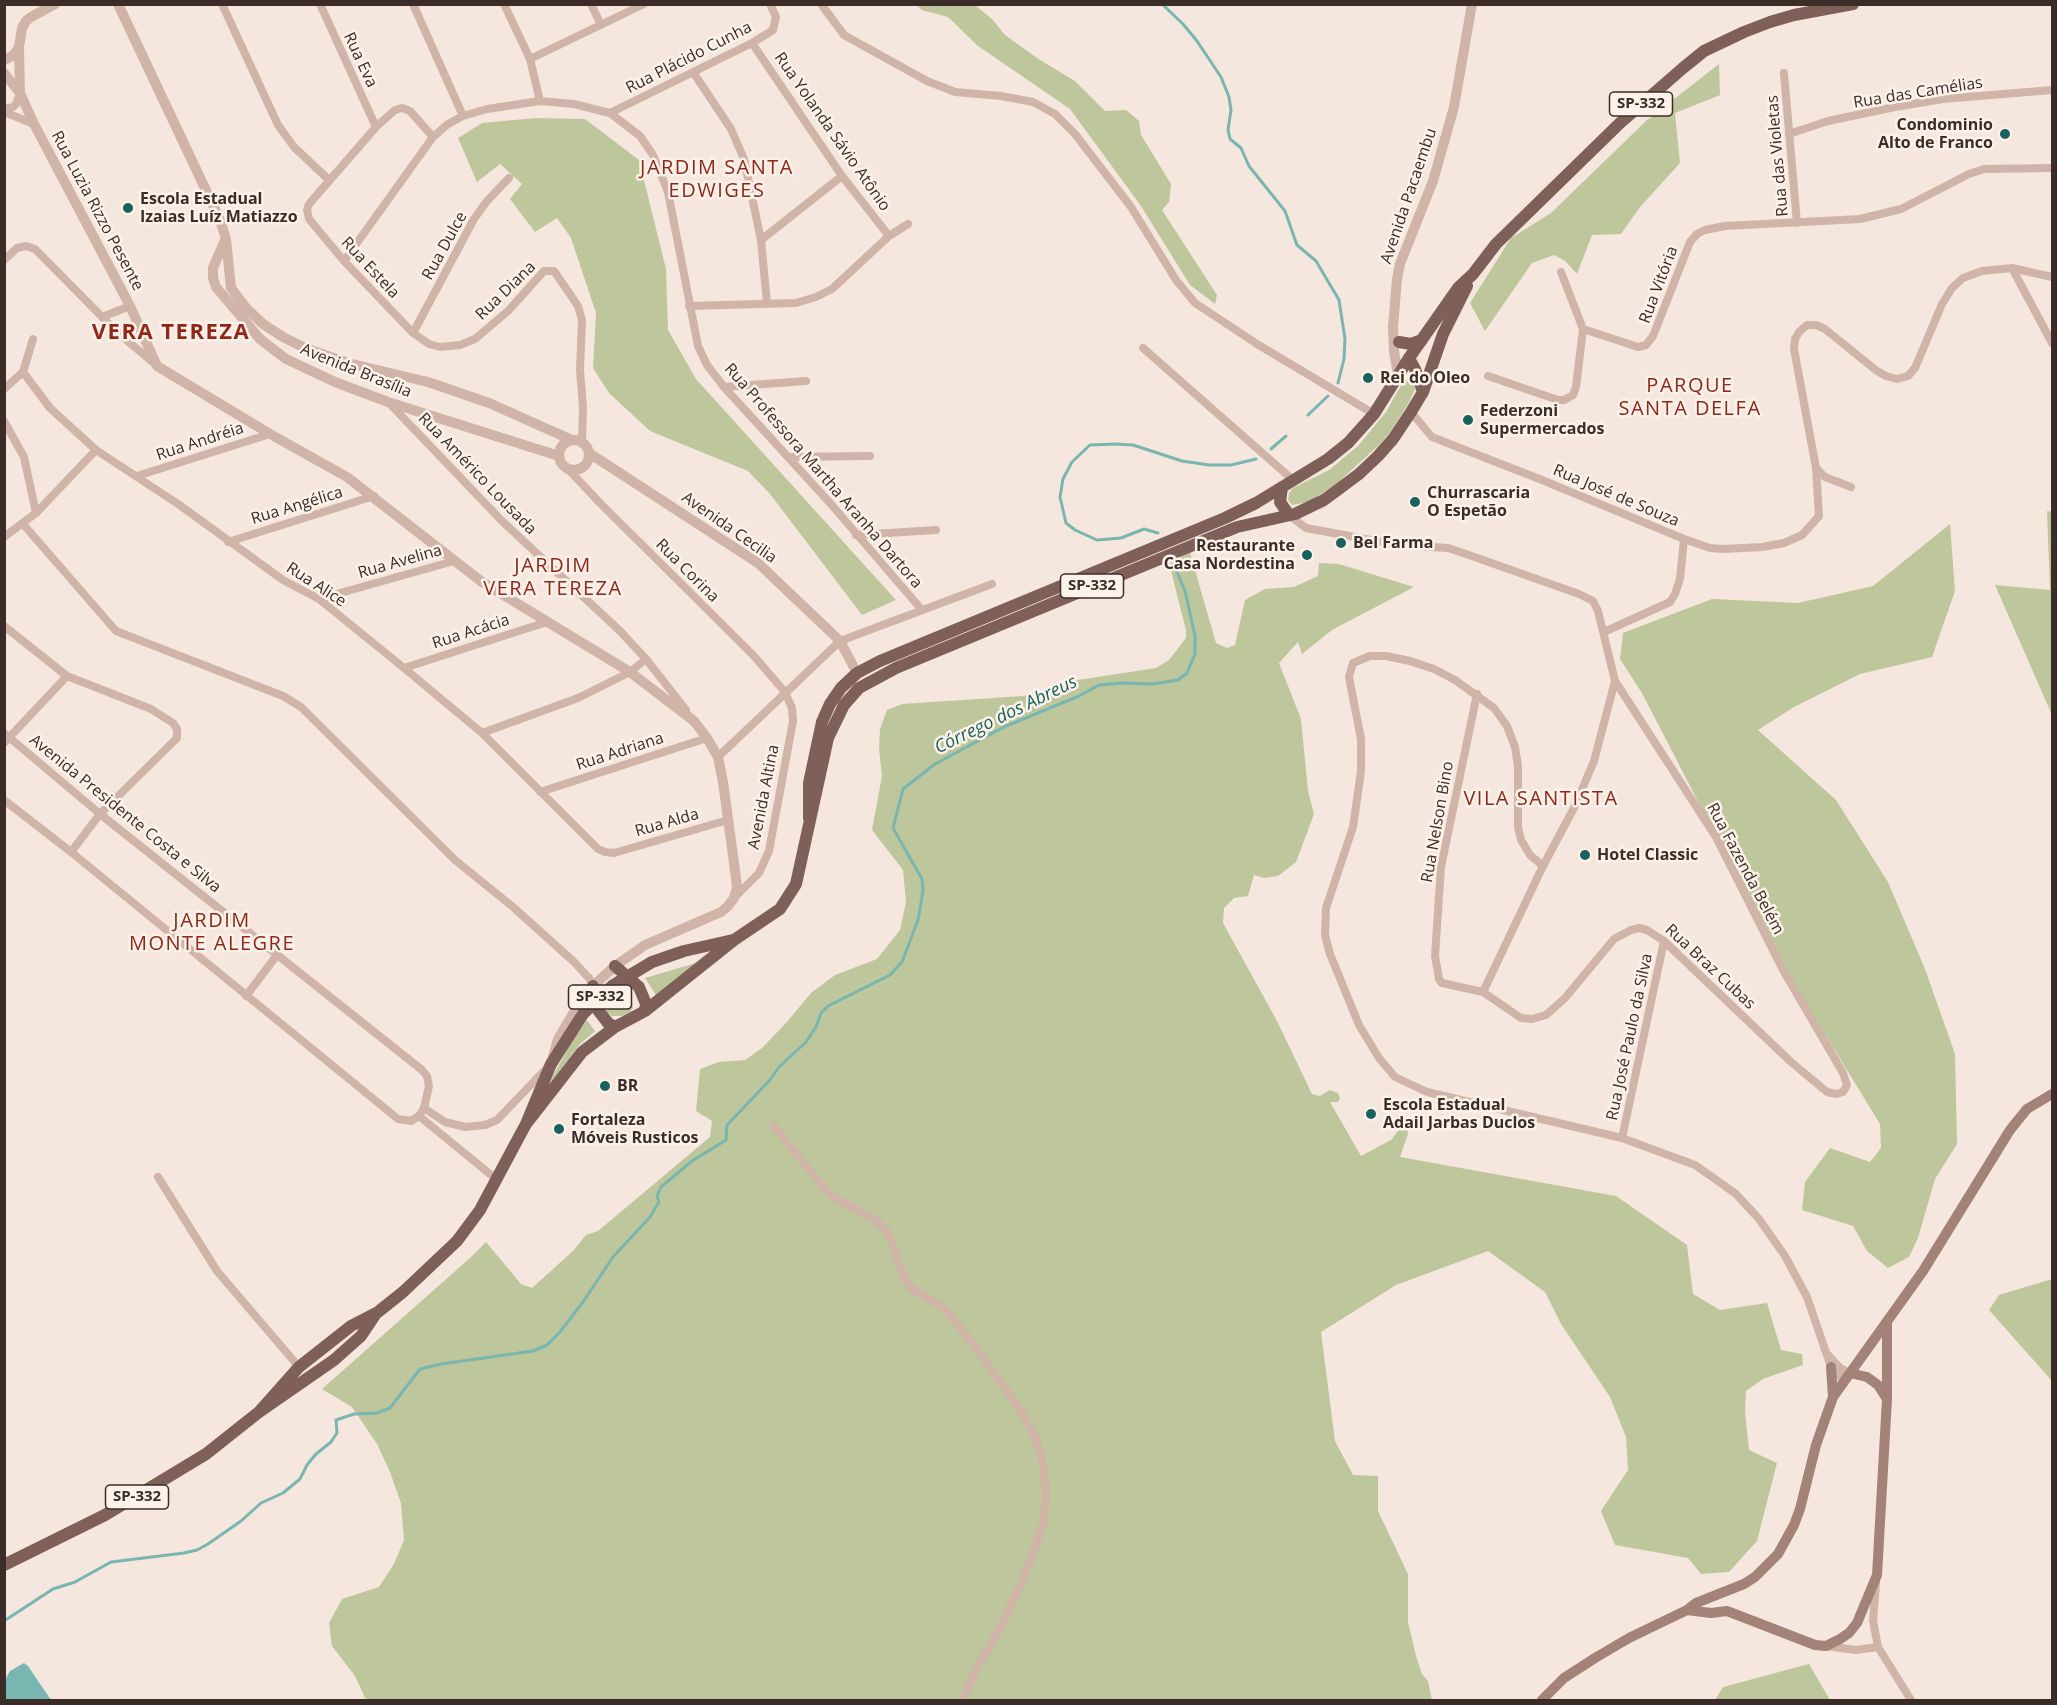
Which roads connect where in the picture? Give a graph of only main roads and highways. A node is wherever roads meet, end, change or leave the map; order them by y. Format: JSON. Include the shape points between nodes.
{"nodes":[{"id":1,"x":1853,"y":4,"type":"edge"},
{"id":2,"x":1473,"y":274,"type":"junction"},
{"id":3,"x":1422,"y":340,"type":"junction"},
{"id":4,"x":1399,"y":342,"type":"road end"},
{"id":5,"x":1408,"y":358,"type":"junction"},
{"id":6,"x":1398,"y":375,"type":"junction"},
{"id":7,"x":1420,"y":387,"type":"junction"},
{"id":8,"x":1282,"y":487,"type":"junction"},
{"id":9,"x":1289,"y":515,"type":"junction"},
{"id":10,"x":809,"y":818,"type":"junction"},
{"id":11,"x":734,"y":940,"type":"junction"},
{"id":12,"x":615,"y":966,"type":"road end"},
{"id":13,"x":628,"y":976,"type":"junction"},
{"id":14,"x":592,"y":986,"type":"road end"},
{"id":15,"x":595,"y":1002,"type":"junction"},
{"id":16,"x":645,"y":1011,"type":"junction"},
{"id":17,"x":615,"y":1027,"type":"junction"},
{"id":18,"x":2052,"y":1095,"type":"edge"},
{"id":19,"x":526,"y":1124,"type":"junction"},
{"id":20,"x":378,"y":1312,"type":"junction"},
{"id":21,"x":1887,"y":1321,"type":"junction"},
{"id":22,"x":1831,"y":1367,"type":"road end"},
{"id":23,"x":1848,"y":1376,"type":"junction"},
{"id":24,"x":1833,"y":1397,"type":"junction"},
{"id":25,"x":1887,"y":1399,"type":"junction"},
{"id":26,"x":259,"y":1412,"type":"junction"},
{"id":27,"x":4,"y":1565,"type":"edge"},
{"id":28,"x":1723,"y":1593,"type":"junction"},
{"id":29,"x":1687,"y":1610,"type":"junction"},
{"id":30,"x":1727,"y":1611,"type":"junction"},
{"id":31,"x":1542,"y":1701,"type":"edge"}],
"edges":[{"from":1,"to":2,"type":"main road","number":"SP-332","via":[[1770,22],[1704,51],[1553,187],[1496,244]]},
{"from":2,"to":3,"type":"main road","number":"SP-332","via":[[1458,288]]},
{"from":2,"to":7,"type":"main road","number":"SP-332"},
{"from":3,"to":4,"type":"main road","via":[[1411,344]]},
{"from":3,"to":5,"type":"main road","number":"SP-332"},
{"from":5,"to":6,"type":"main road","number":"SP-332"},
{"from":5,"to":7,"type":"main road"},
{"from":6,"to":7,"type":"main road","via":[[1409,376]]},
{"from":6,"to":8,"type":"main road","number":"SP-332","via":[[1374,414],[1348,443]]},
{"from":7,"to":9,"type":"main road","number":"SP-332","via":[[1411,412],[1393,439],[1359,474],[1324,500]]},
{"from":8,"to":9,"type":"main road","via":[[1280,502]]},
{"from":8,"to":10,"type":"main road","number":"SP-332","via":[[1225,518],[857,673],[841,688],[822,722],[809,783]]},
{"from":9,"to":10,"type":"main road","number":"SP-332","via":[[1237,527],[878,676],[859,688],[833,725]]},
{"from":10,"to":11,"type":"main road","number":"SP-332","via":[[792,892],[780,909]]},
{"from":11,"to":13,"type":"main road","number":"SP-332","via":[[651,962]]},
{"from":11,"to":16,"type":"main road","number":"SP-332"},
{"from":12,"to":13,"type":"main road"},
{"from":13,"to":15,"type":"main road","number":"SP-332"},
{"from":13,"to":16,"type":"main road","via":[[643,994]]},
{"from":14,"to":15,"type":"main road"},
{"from":15,"to":17,"type":"main road","via":[[602,1017]]},
{"from":15,"to":19,"type":"main road","number":"SP-332","via":[[551,1064]]},
{"from":16,"to":17,"type":"main road","number":"SP-332"},
{"from":17,"to":19,"type":"main road","number":"SP-332","via":[[582,1052]]},
{"from":18,"to":21,"type":"main road","via":[[2027,1110],[2010,1130],[1946,1235]]},
{"from":19,"to":20,"type":"main road","number":"SP-332","via":[[480,1210],[457,1241]]},
{"from":20,"to":26,"type":"main road","number":"SP-332","via":[[361,1336],[334,1360]]},
{"from":20,"to":26,"type":"main road","number":"SP-332","via":[[351,1326],[299,1367]]},
{"from":21,"to":23,"type":"main road"},
{"from":21,"to":25,"type":"main road"},
{"from":22,"to":24,"type":"main road"},
{"from":23,"to":24,"type":"main road"},
{"from":23,"to":25,"type":"main road","via":[[1868,1377]]},
{"from":24,"to":28,"type":"main road","via":[[1800,1509],[1778,1554],[1755,1577]]},
{"from":25,"to":30,"type":"main road","via":[[1878,1575],[1857,1623],[1849,1633],[1826,1646]]},
{"from":26,"to":27,"type":"main road","number":"SP-332","via":[[206,1454],[139,1496]]},
{"from":28,"to":29,"type":"main road"},
{"from":28,"to":30,"type":"main road","via":[[1718,1601]]},
{"from":29,"to":30,"type":"main road"},
{"from":29,"to":31,"type":"main road","via":[[1595,1658],[1564,1678]]}]}
